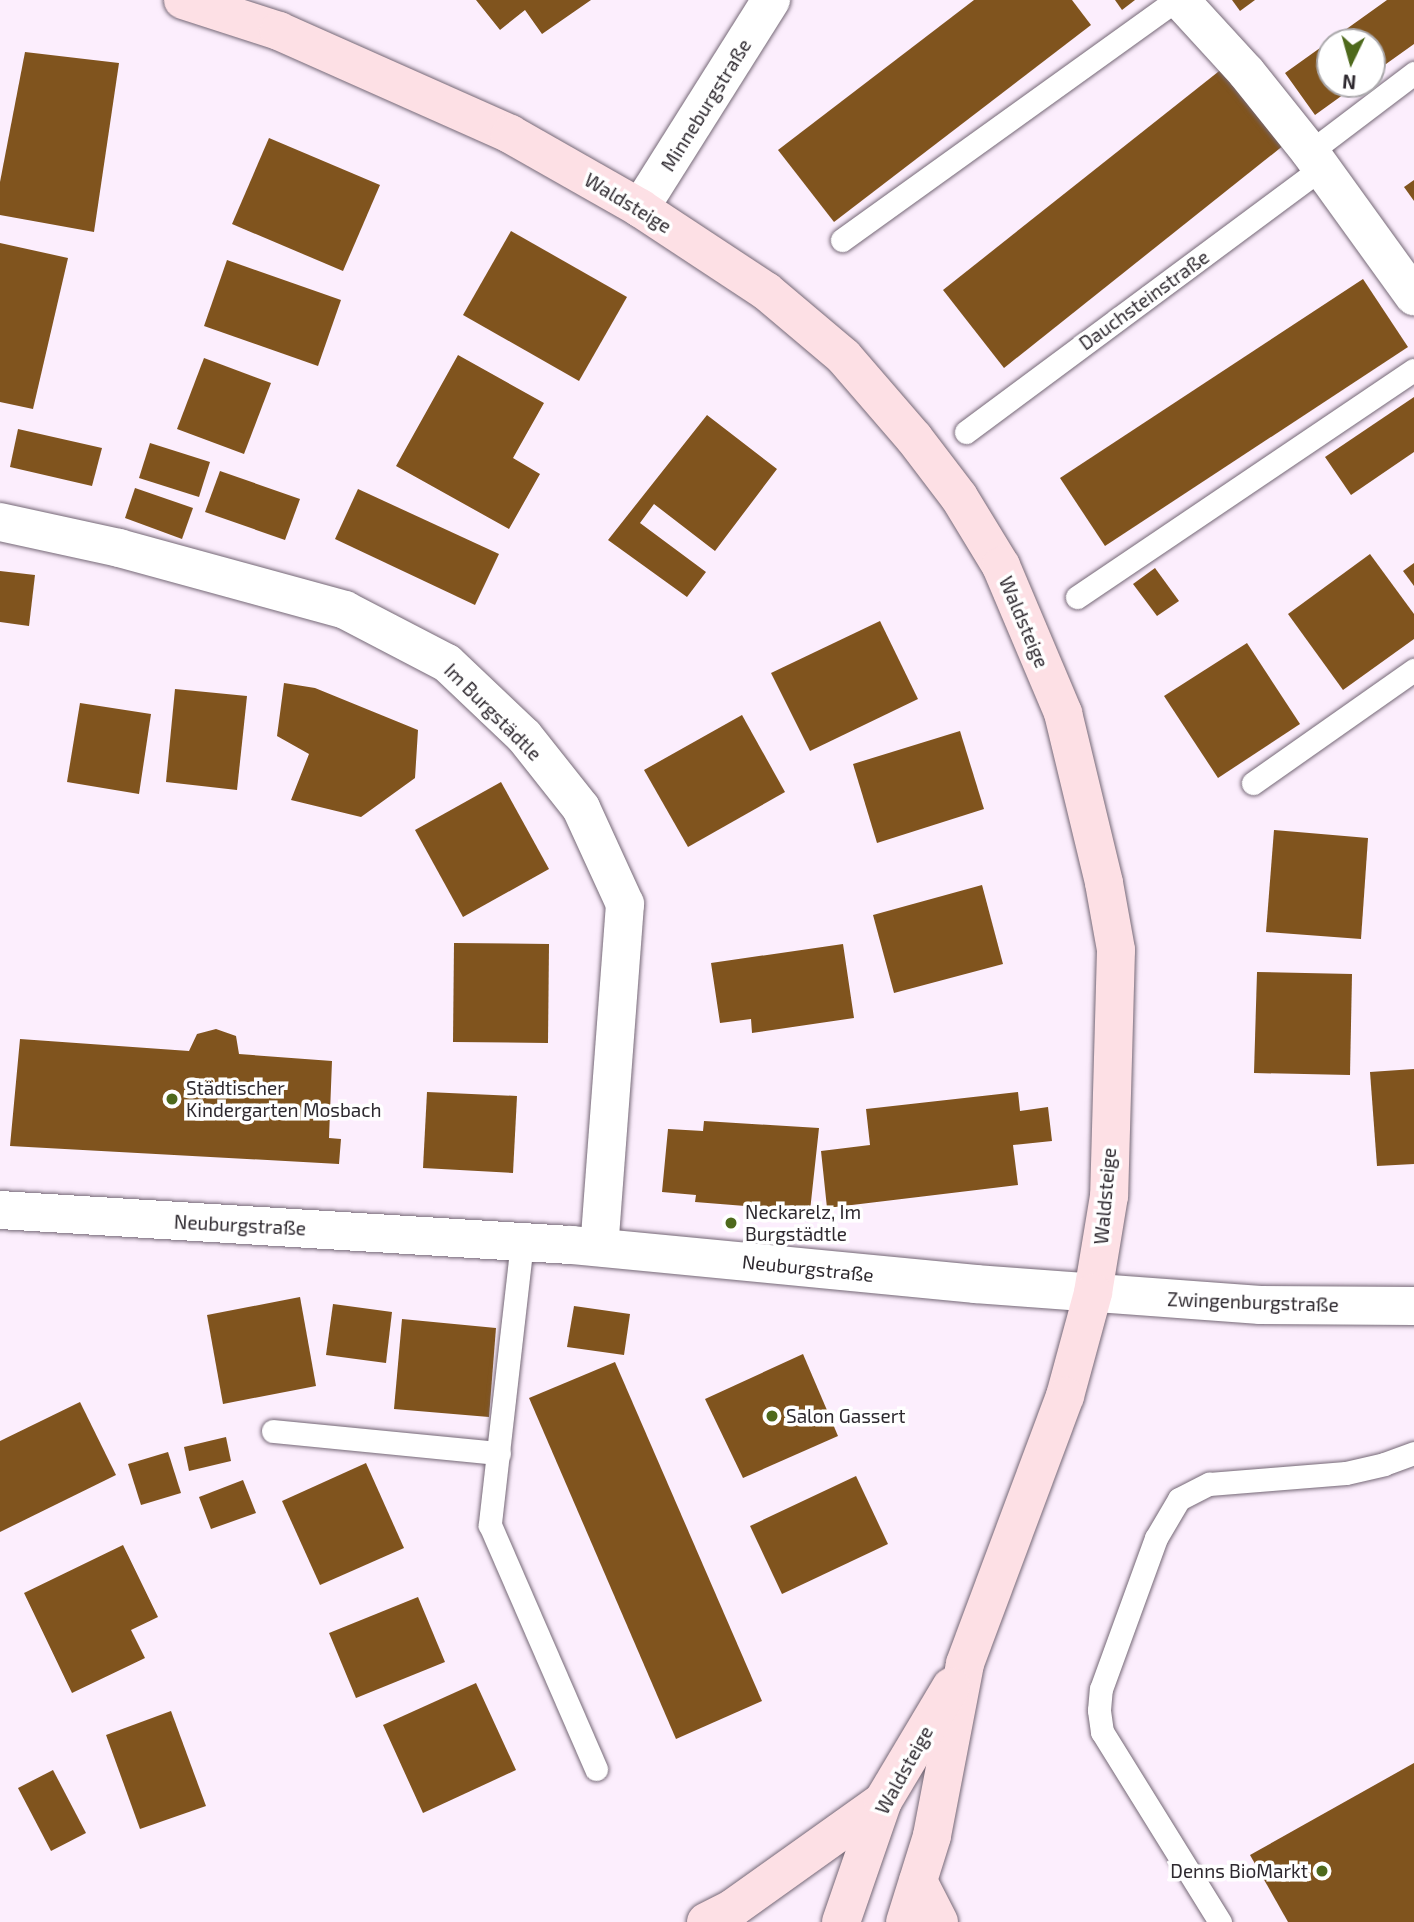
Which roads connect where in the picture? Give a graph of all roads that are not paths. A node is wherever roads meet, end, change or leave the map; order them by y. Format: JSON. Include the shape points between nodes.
{"nodes":[{"id":1,"x":183,"y":0,"type":"edge"},
{"id":2,"x":771,"y":0,"type":"edge"},
{"id":3,"x":1178,"y":0,"type":"edge"},
{"id":4,"x":1414,"y":73,"type":"edge"},
{"id":5,"x":1316,"y":160,"type":"junction"},
{"id":6,"x":640,"y":208,"type":"junction"},
{"id":7,"x":842,"y":240,"type":"dead end"},
{"id":8,"x":1414,"y":296,"type":"edge"},
{"id":9,"x":1414,"y":370,"type":"edge"},
{"id":10,"x":966,"y":432,"type":"dead end"},
{"id":11,"x":0,"y":522,"type":"edge"},
{"id":12,"x":1077,"y":597,"type":"dead end"},
{"id":13,"x":1414,"y":670,"type":"edge"},
{"id":14,"x":1253,"y":783,"type":"dead end"},
{"id":15,"x":0,"y":1210,"type":"edge"},
{"id":16,"x":522,"y":1242,"type":"junction"},
{"id":17,"x":599,"y":1247,"type":"junction"},
{"id":18,"x":1093,"y":1293,"type":"junction"},
{"id":19,"x":1414,"y":1306,"type":"edge"},
{"id":20,"x":273,"y":1431,"type":"dead end"},
{"id":21,"x":499,"y":1452,"type":"junction"},
{"id":22,"x":1414,"y":1453,"type":"edge"},
{"id":23,"x":965,"y":1664,"type":"junction"},
{"id":24,"x":596,"y":1769,"type":"dead end"},
{"id":25,"x":883,"y":1801,"type":"junction"},
{"id":26,"x":918,"y":1881,"type":"junction"},
{"id":27,"x":706,"y":1922,"type":"edge"},
{"id":28,"x":841,"y":1922,"type":"edge"},
{"id":29,"x":905,"y":1922,"type":"edge"},
{"id":30,"x":939,"y":1922,"type":"edge"},
{"id":31,"x":1220,"y":1922,"type":"edge"}],
"edges":[{"from":1,"to":6,"type":"street","name":"Waldsteige","via":[[279,31],[388,78],[510,134]]},
{"from":2,"to":6,"type":"street","name":"Minneburgstraße"},
{"from":3,"to":5,"type":"street","via":[[1246,72]]},
{"from":3,"to":7,"type":"lane"},
{"from":4,"to":5,"type":"lane","name":"Dauchsteinstraße"},
{"from":5,"to":8,"type":"street"},
{"from":5,"to":10,"type":"lane","name":"Dauchsteinstraße"},
{"from":6,"to":18,"type":"street","name":"Waldsteige","via":[[776,300],[844,357],[914,438],[959,497],[1000,566],[1057,701],[1104,883],[1116,950],[1109,1196]]},
{"from":9,"to":12,"type":"lane"},
{"from":11,"to":17,"type":"street","name":"Im Burgstädtle","via":[[119,548],[345,610],[447,663],[524,736],[581,808],[625,904]]},
{"from":13,"to":14,"type":"lane"},
{"from":15,"to":16,"type":"street","name":"Neuburgstraße"},
{"from":16,"to":17,"type":"street","name":"Neuburgstraße"},
{"from":16,"to":21,"type":"lane"},
{"from":17,"to":18,"type":"street","name":"Neuburgstraße"},
{"from":18,"to":19,"type":"street","name":"Zwingenburgstraße","via":[[1260,1304]]},
{"from":18,"to":23,"type":"street","name":"Waldsteige","via":[[1065,1396]]},
{"from":20,"to":21,"type":"lane"},
{"from":21,"to":24,"type":"lane","via":[[490,1525]]},
{"from":22,"to":31,"type":"lane","via":[[1346,1473],[1198,1488],[1180,1499],[1156,1538],[1101,1689],[1102,1732]]},
{"from":23,"to":25,"type":"street","name":"Waldsteige"},
{"from":23,"to":26,"type":"street","name":"Waldsteige","via":[[932,1836]]},
{"from":25,"to":27,"type":"street","via":[[733,1908]]},
{"from":25,"to":28,"type":"street","name":"Waldsteige"},
{"from":26,"to":29,"type":"street","name":"Waldsteige"},
{"from":26,"to":30,"type":"street"}]}
